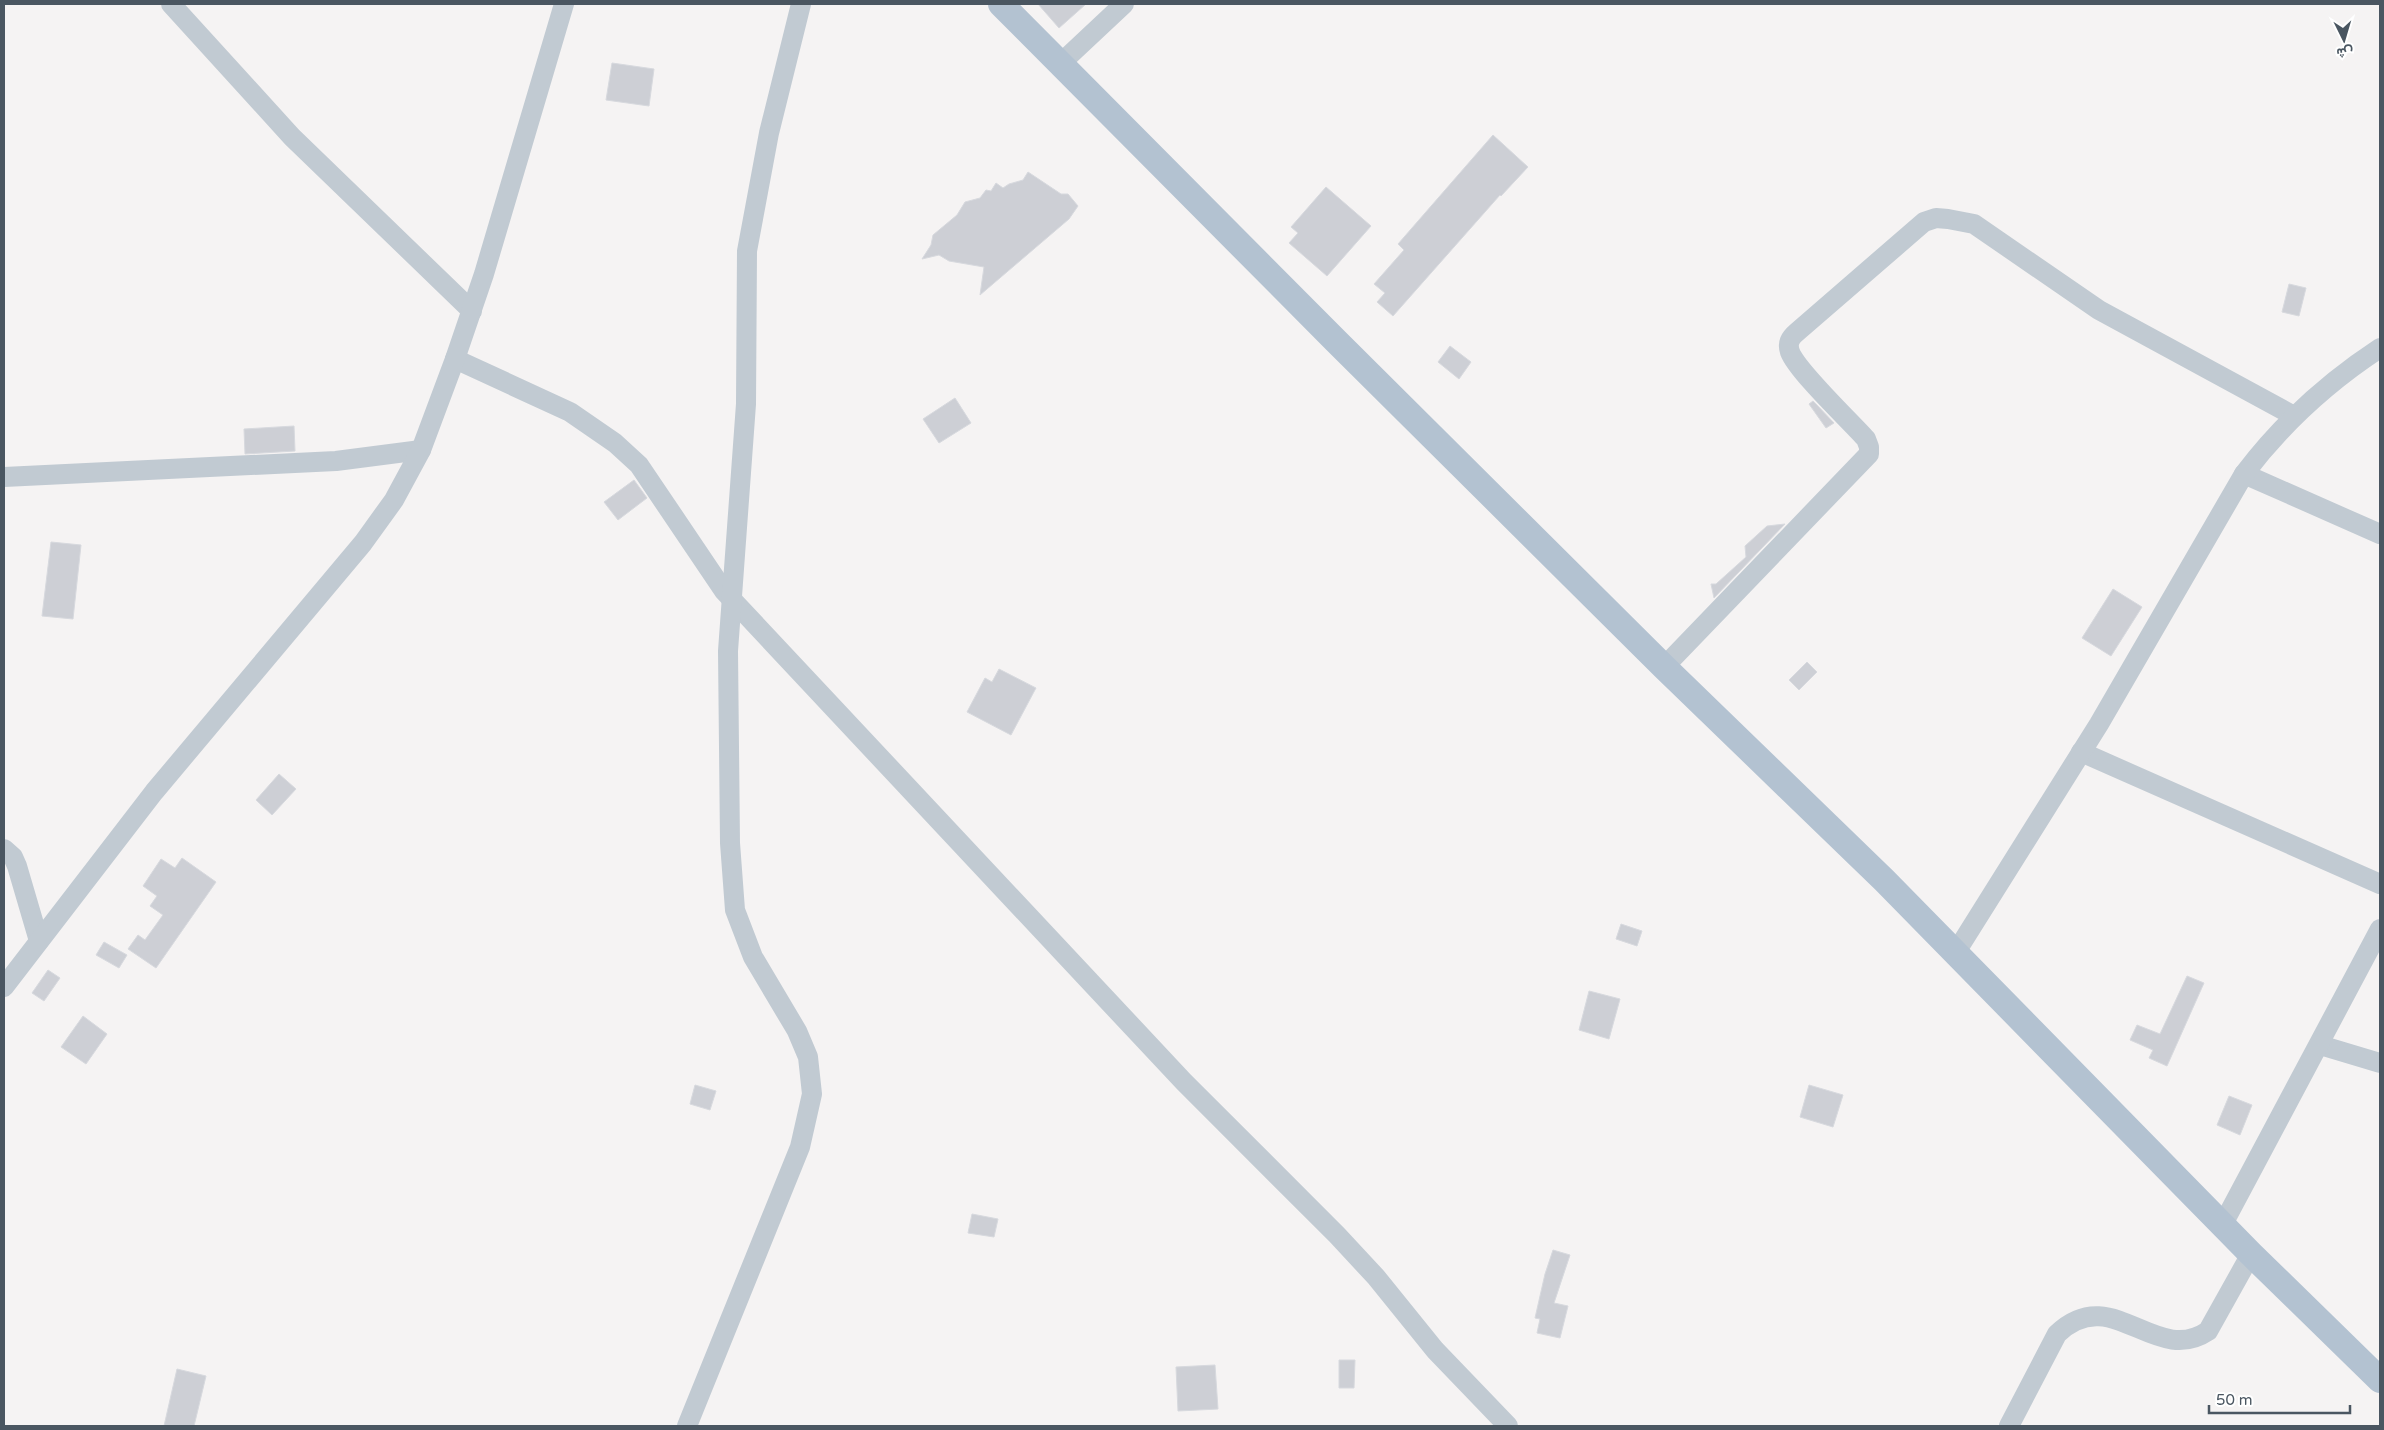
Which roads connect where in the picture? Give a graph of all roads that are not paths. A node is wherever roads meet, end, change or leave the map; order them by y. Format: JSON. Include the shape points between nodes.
{"nodes":[{"id":1,"x":171,"y":4,"type":"edge"},
{"id":2,"x":564,"y":4,"type":"edge"},
{"id":3,"x":801,"y":4,"type":"edge"},
{"id":4,"x":1001,"y":4,"type":"edge"},
{"id":5,"x":1124,"y":4,"type":"edge"},
{"id":6,"x":1060,"y":64,"type":"junction"},
{"id":7,"x":472,"y":311,"type":"junction"},
{"id":8,"x":2380,"y":348,"type":"edge"},
{"id":9,"x":455,"y":359,"type":"junction"},
{"id":10,"x":2294,"y":416,"type":"junction"},
{"id":11,"x":421,"y":450,"type":"junction"},
{"id":12,"x":2244,"y":474,"type":"junction"},
{"id":13,"x":4,"y":477,"type":"edge"},
{"id":14,"x":2380,"y":534,"type":"edge"},
{"id":15,"x":731,"y":598,"type":"junction"},
{"id":16,"x":1664,"y":667,"type":"junction"},
{"id":17,"x":2081,"y":752,"type":"junction"},
{"id":18,"x":4,"y":849,"type":"edge"},
{"id":19,"x":2380,"y":884,"type":"edge"},
{"id":20,"x":2380,"y":929,"type":"edge"},
{"id":21,"x":39,"y":941,"type":"junction"},
{"id":22,"x":1956,"y":952,"type":"junction"},
{"id":23,"x":4,"y":987,"type":"edge"},
{"id":24,"x":2320,"y":1045,"type":"junction"},
{"id":25,"x":2380,"y":1062,"type":"edge"},
{"id":26,"x":2223,"y":1224,"type":"junction"},
{"id":27,"x":2251,"y":1254,"type":"junction"},
{"id":28,"x":2380,"y":1380,"type":"edge"},
{"id":29,"x":687,"y":1426,"type":"edge"},
{"id":30,"x":1508,"y":1426,"type":"edge"},
{"id":31,"x":2009,"y":1426,"type":"edge"}],
"edges":[{"from":1,"to":7,"type":"street","via":[[292,137]]},
{"from":2,"to":7,"type":"street"},
{"from":3,"to":15,"type":"street","via":[[769,134],[747,251],[746,404]]},
{"from":4,"to":6,"type":"main road"},
{"from":5,"to":6,"type":"street"},
{"from":6,"to":16,"type":"main road"},
{"from":7,"to":9,"type":"street"},
{"from":8,"to":10,"type":"street"},
{"from":9,"to":11,"type":"street"},
{"from":9,"to":15,"type":"street","via":[[570,412],[615,443],[639,465]]},
{"from":10,"to":12,"type":"street","via":[[2269,441]]},
{"from":10,"to":16,"type":"street","via":[[2099,310],[1974,224],[1936,218],[1924,222],[1790,337],[1789,345],[1797,364],[1866,439],[1869,454]]},
{"from":11,"to":13,"type":"street","via":[[336,461]]},
{"from":11,"to":21,"type":"street","via":[[394,500],[363,543],[154,792]]},
{"from":12,"to":14,"type":"street"},
{"from":12,"to":17,"type":"street"},
{"from":15,"to":29,"type":"street","via":[[728,651],[730,843],[735,910],[753,957],[797,1031],[808,1057],[812,1094],[800,1147]]},
{"from":15,"to":30,"type":"street","via":[[1184,1082],[1369,1270],[1435,1350]]},
{"from":16,"to":22,"type":"main road"},
{"from":17,"to":19,"type":"street"},
{"from":17,"to":22,"type":"street"},
{"from":18,"to":21,"type":"street","via":[[17,866]]},
{"from":20,"to":24,"type":"street"},
{"from":21,"to":23,"type":"street"},
{"from":22,"to":26,"type":"main road"},
{"from":24,"to":25,"type":"street"},
{"from":24,"to":26,"type":"street"},
{"from":26,"to":27,"type":"main road"},
{"from":27,"to":28,"type":"main road"},
{"from":27,"to":31,"type":"street","via":[[2208,1331],[2198,1338],[2166,1339],[2108,1317],[2080,1317],[2068,1323],[2056,1334]]}]}
